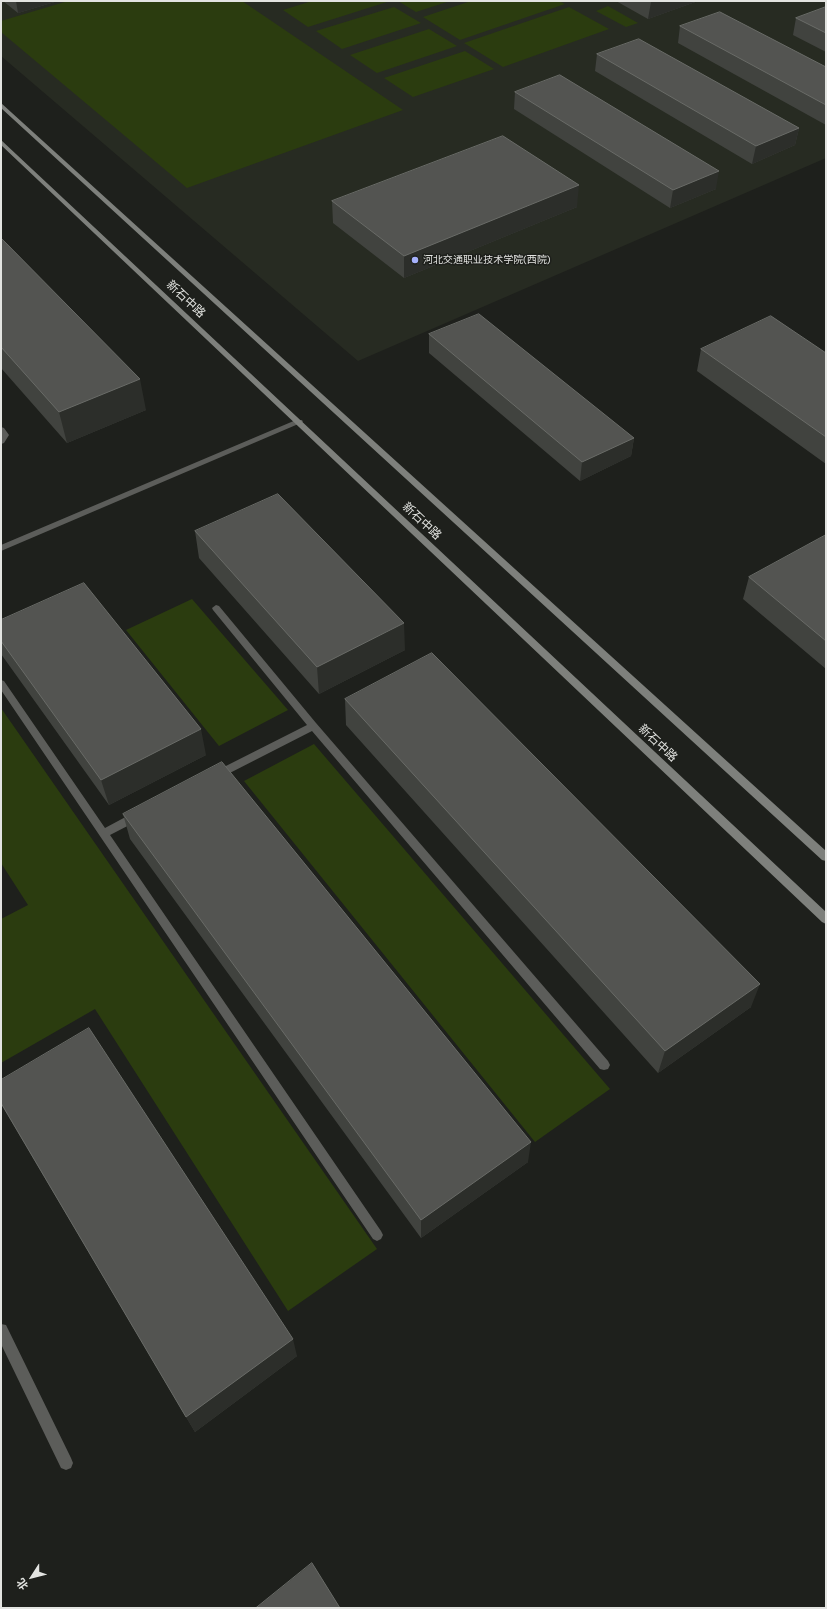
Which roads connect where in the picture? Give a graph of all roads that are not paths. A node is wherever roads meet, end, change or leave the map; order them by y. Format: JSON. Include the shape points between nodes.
{"nodes":[{"id":1,"x":1,"y":105,"type":"edge"},
{"id":2,"x":1,"y":142,"type":"edge"},
{"id":3,"x":299,"y":422,"type":"junction"},
{"id":4,"x":1,"y":430,"type":"edge"},
{"id":5,"x":1,"y":441,"type":"edge"},
{"id":6,"x":1,"y":548,"type":"edge"},
{"id":7,"x":216,"y":608,"type":"dead end"},
{"id":8,"x":1,"y":683,"type":"edge"},
{"id":9,"x":313,"y":726,"type":"junction"},
{"id":10,"x":208,"y":780,"type":"edge"},
{"id":11,"x":145,"y":812,"type":"edge"},
{"id":12,"x":104,"y":833,"type":"junction"},
{"id":13,"x":826,"y":857,"type":"edge"},
{"id":14,"x":826,"y":919,"type":"edge"},
{"id":15,"x":604,"y":1065,"type":"dead end"},
{"id":16,"x":377,"y":1235,"type":"dead end"},
{"id":17,"x":1,"y":1330,"type":"edge"},
{"id":18,"x":66,"y":1463,"type":"dead end"}],
"edges":[{"from":1,"to":13,"type":"main road","name":"新石中路"},
{"from":2,"to":3,"type":"main road","name":"新石中路"},
{"from":3,"to":6,"type":"lane"},
{"from":3,"to":14,"type":"main road","name":"新石中路"},
{"from":4,"to":5,"type":"lane","via":[[5,435]]},
{"from":7,"to":9,"type":"lane"},
{"from":8,"to":12,"type":"lane"},
{"from":9,"to":10,"type":"lane"},
{"from":9,"to":15,"type":"lane"},
{"from":11,"to":12,"type":"lane"},
{"from":12,"to":16,"type":"lane"},
{"from":17,"to":18,"type":"lane"}]}
